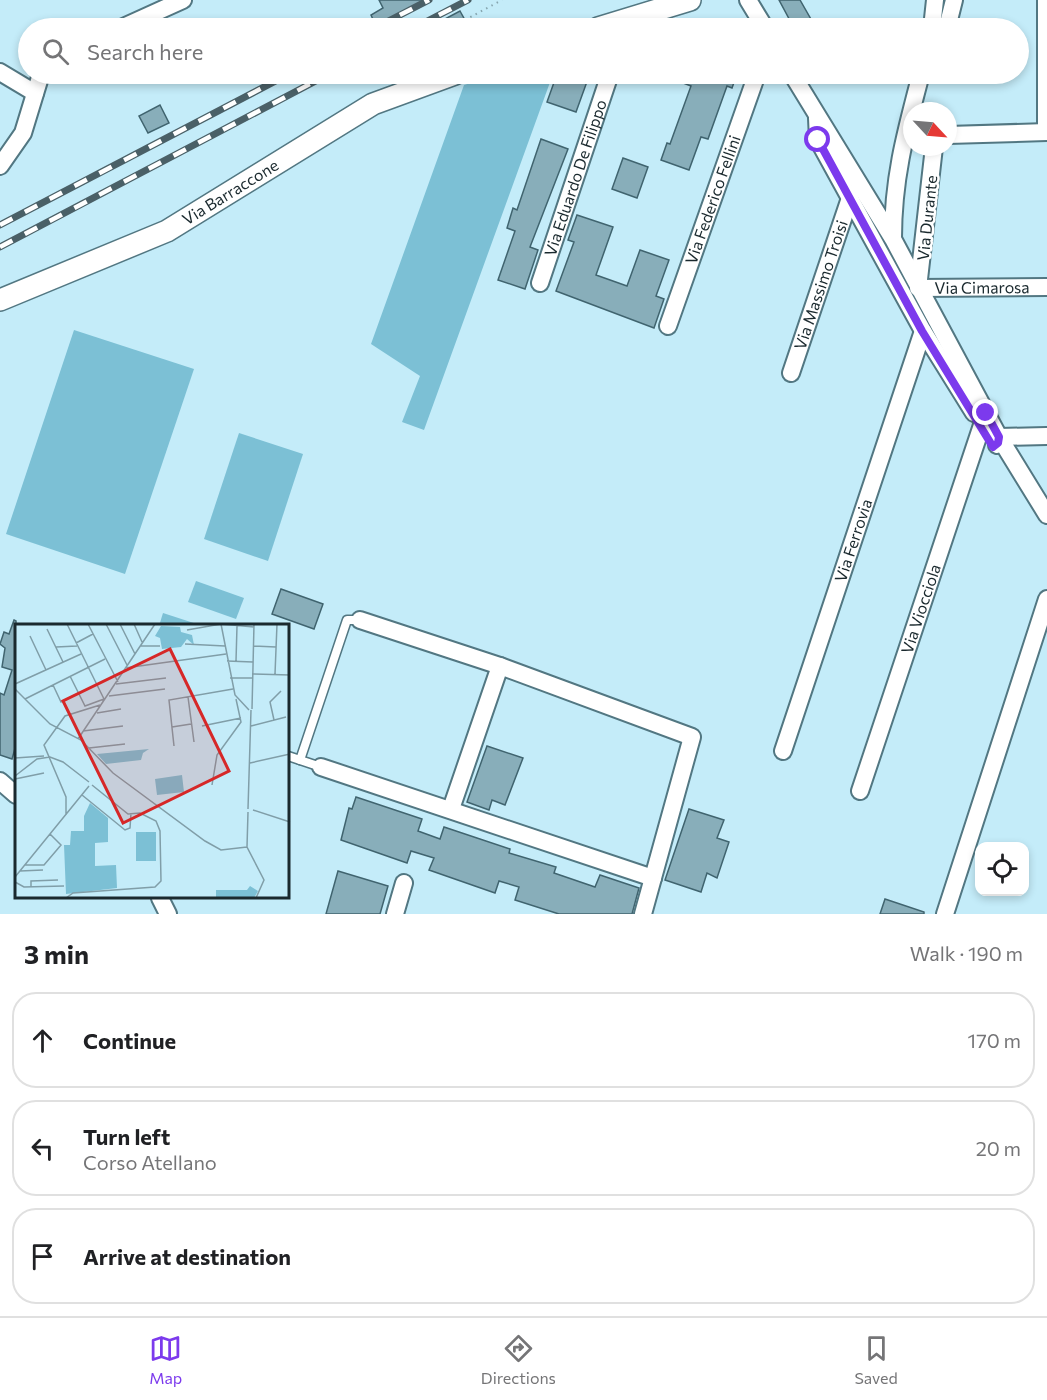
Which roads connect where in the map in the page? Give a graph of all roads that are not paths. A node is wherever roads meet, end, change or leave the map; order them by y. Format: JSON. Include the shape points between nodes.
{"nodes":[{"id":1,"x":183,"y":0,"type":"edge"},
{"id":2,"x":690,"y":0,"type":"edge"},
{"id":3,"x":748,"y":0,"type":"edge"},
{"id":4,"x":935,"y":0,"type":"edge"},
{"id":5,"x":954,"y":0,"type":"edge"},
{"id":6,"x":1046,"y":0,"type":"edge"},
{"id":7,"x":143,"y":18,"type":"edge"},
{"id":8,"x":642,"y":18,"type":"edge"},
{"id":9,"x":759,"y":18,"type":"edge"},
{"id":10,"x":933,"y":18,"type":"edge"},
{"id":11,"x":950,"y":18,"type":"edge"},
{"id":12,"x":0,"y":72,"type":"edge"},
{"id":13,"x":18,"y":83,"type":"edge"},
{"id":14,"x":20,"y":84,"type":"edge"},
{"id":15,"x":38,"y":84,"type":"edge"},
{"id":16,"x":428,"y":84,"type":"edge"},
{"id":17,"x":607,"y":84,"type":"edge"},
{"id":18,"x":754,"y":84,"type":"edge"},
{"id":19,"x":798,"y":84,"type":"edge"},
{"id":20,"x":918,"y":84,"type":"edge"},
{"id":21,"x":35,"y":93,"type":"junction"},
{"id":22,"x":816,"y":115,"type":"junction"},
{"id":23,"x":1046,"y":132,"type":"edge"},
{"id":24,"x":957,"y":135,"type":"edge"},
{"id":25,"x":933,"y":156,"type":"edge"},
{"id":26,"x":0,"y":166,"type":"edge"},
{"id":27,"x":850,"y":198,"type":"junction"},
{"id":28,"x":893,"y":238,"type":"junction"},
{"id":29,"x":540,"y":283,"type":"dead end"},
{"id":30,"x":1047,"y":287,"type":"edge"},
{"id":31,"x":918,"y":288,"type":"junction"},
{"id":32,"x":0,"y":300,"type":"edge"},
{"id":33,"x":668,"y":326,"type":"dead end"},
{"id":34,"x":922,"y":331,"type":"junction"},
{"id":35,"x":791,"y":373,"type":"dead end"},
{"id":36,"x":982,"y":425,"type":"junction"},
{"id":37,"x":1047,"y":436,"type":"edge"},
{"id":38,"x":999,"y":437,"type":"junction"},
{"id":39,"x":1047,"y":515,"type":"edge"},
{"id":40,"x":1047,"y":599,"type":"edge"},
{"id":41,"x":360,"y":620,"type":"joint"},
{"id":42,"x":500,"y":666,"type":"junction"},
{"id":43,"x":783,"y":751,"type":"dead end"},
{"id":44,"x":290,"y":757,"type":"edge"},
{"id":45,"x":300,"y":760,"type":"junction"},
{"id":46,"x":321,"y":767,"type":"joint"},
{"id":47,"x":0,"y":781,"type":"edge"},
{"id":48,"x":860,"y":791,"type":"dead end"},
{"id":49,"x":15,"y":794,"type":"edge"},
{"id":50,"x":451,"y":809,"type":"junction"},
{"id":51,"x":653,"y":878,"type":"junction"},
{"id":52,"x":404,"y":883,"type":"dead end"},
{"id":53,"x":160,"y":899,"type":"edge"},
{"id":54,"x":168,"y":914,"type":"edge"},
{"id":55,"x":395,"y":914,"type":"edge"},
{"id":56,"x":643,"y":914,"type":"edge"},
{"id":57,"x":945,"y":914,"type":"edge"}],
"edges":[{"from":1,"to":7,"type":"street"},
{"from":2,"to":8,"type":"street"},
{"from":3,"to":9,"type":"street"},
{"from":4,"to":10,"type":"street"},
{"from":5,"to":11,"type":"street"},
{"from":6,"to":23,"type":"street"},
{"from":12,"to":13,"type":"street"},
{"from":14,"to":21,"type":"street"},
{"from":15,"to":21,"type":"street"},
{"from":16,"to":32,"type":"street","name":"Via Barraccone","via":[[373,104],[167,231]]},
{"from":17,"to":29,"type":"street","name":"Via Eduardo De Filippo"},
{"from":18,"to":33,"type":"street","name":"Via Federico Fellini"},
{"from":19,"to":22,"type":"street"},
{"from":20,"to":28,"type":"street","via":[[893,195]]},
{"from":21,"to":26,"type":"street","via":[[23,133]]},
{"from":22,"to":27,"type":"street","via":[[818,140]]},
{"from":22,"to":28,"type":"street"},
{"from":23,"to":24,"type":"street"},
{"from":25,"to":31,"type":"street","name":"Via Durante"},
{"from":27,"to":34,"type":"street"},
{"from":27,"to":35,"type":"street","name":"Via Massimo Troisi"},
{"from":28,"to":31,"type":"street"},
{"from":30,"to":31,"type":"street","name":"Via Cimarosa"},
{"from":31,"to":38,"type":"street"},
{"from":34,"to":36,"type":"street"},
{"from":34,"to":43,"type":"street","name":"Via Ferrovia"},
{"from":36,"to":38,"type":"street","via":[[993,447]]},
{"from":36,"to":48,"type":"street","name":"Via Viocciola"},
{"from":37,"to":38,"type":"street"},
{"from":38,"to":39,"type":"street"},
{"from":40,"to":57,"type":"street"},
{"from":41,"to":42,"type":"street"},
{"from":41,"to":45,"type":"lane","via":[[347,620]]},
{"from":42,"to":50,"type":"street"},
{"from":42,"to":51,"type":"street","via":[[692,737]]},
{"from":44,"to":45,"type":"lane"},
{"from":45,"to":46,"type":"lane"},
{"from":46,"to":50,"type":"street"},
{"from":47,"to":49,"type":"street"},
{"from":50,"to":51,"type":"street"},
{"from":51,"to":56,"type":"street"},
{"from":52,"to":55,"type":"street"},
{"from":53,"to":54,"type":"street"}]}
